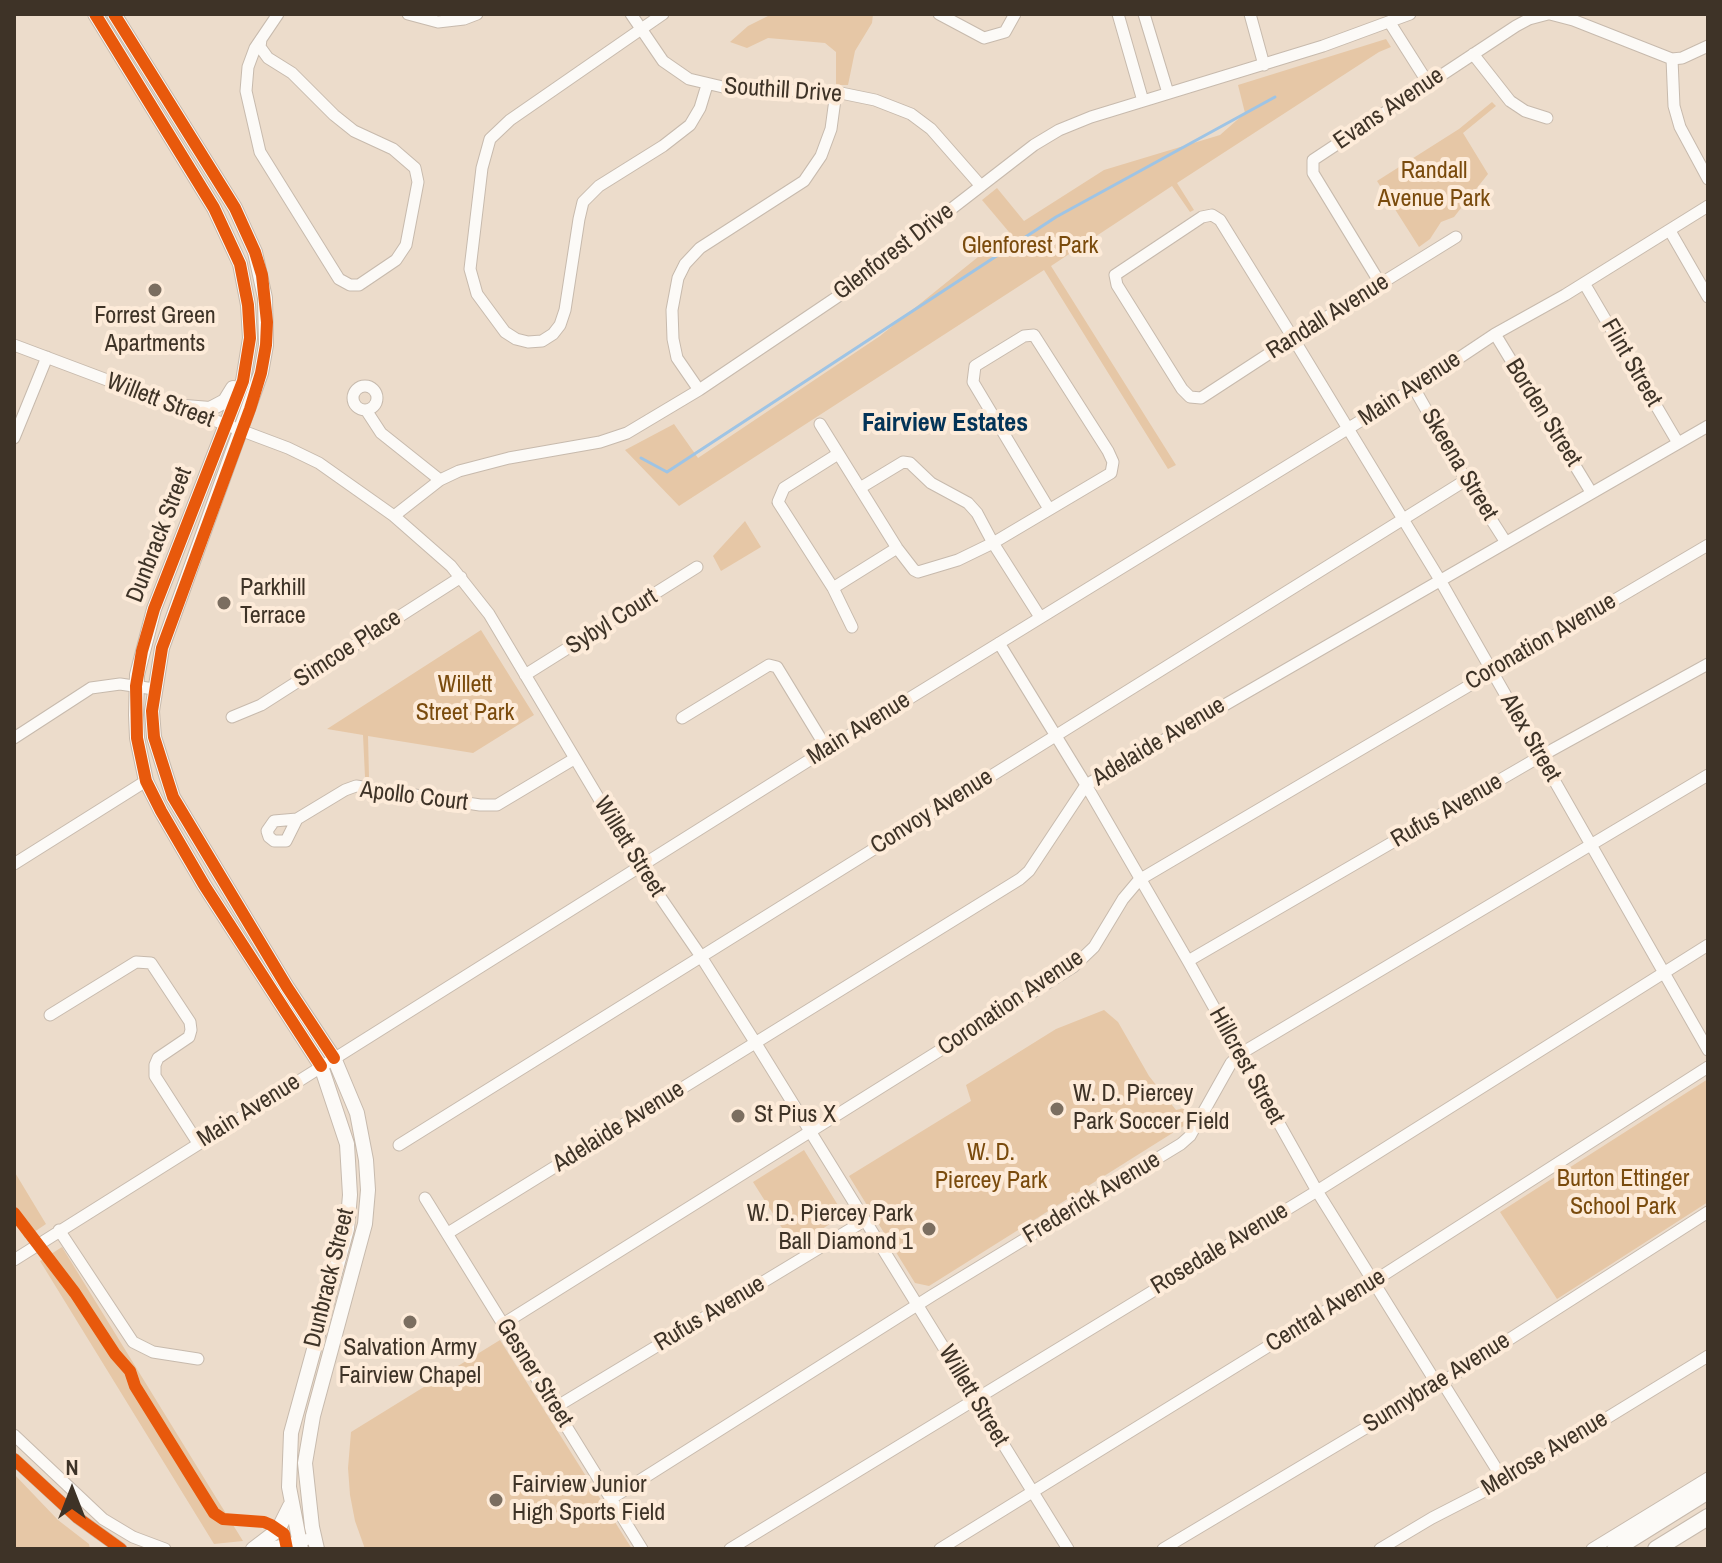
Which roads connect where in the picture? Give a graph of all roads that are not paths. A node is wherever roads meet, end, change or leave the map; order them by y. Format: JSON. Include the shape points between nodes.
{"nodes":[{"id":1,"x":95,"y":14,"type":"edge"},
{"id":2,"x":114,"y":14,"type":"edge"},
{"id":3,"x":278,"y":14,"type":"edge"},
{"id":4,"x":408,"y":14,"type":"edge"},
{"id":5,"x":477,"y":14,"type":"edge"},
{"id":6,"x":631,"y":14,"type":"edge"},
{"id":7,"x":663,"y":14,"type":"edge"},
{"id":8,"x":939,"y":14,"type":"edge"},
{"id":9,"x":1015,"y":14,"type":"edge"},
{"id":10,"x":1118,"y":14,"type":"edge"},
{"id":11,"x":1144,"y":14,"type":"edge"},
{"id":12,"x":1250,"y":14,"type":"edge"},
{"id":13,"x":1410,"y":14,"type":"edge"},
{"id":14,"x":1549,"y":14,"type":"edge"},
{"id":15,"x":1390,"y":23,"type":"junction"},
{"id":16,"x":640,"y":28,"type":"junction"},
{"id":17,"x":258,"y":43,"type":"junction"},
{"id":18,"x":1708,"y":46,"type":"edge"},
{"id":19,"x":1473,"y":54,"type":"junction"},
{"id":20,"x":1672,"y":59,"type":"junction"},
{"id":21,"x":1264,"y":65,"type":"junction"},
{"id":22,"x":1428,"y":83,"type":"junction"},
{"id":23,"x":707,"y":85,"type":"junction"},
{"id":24,"x":836,"y":92,"type":"junction"},
{"id":25,"x":1168,"y":93,"type":"junction"},
{"id":26,"x":1143,"y":101,"type":"junction"},
{"id":27,"x":1547,"y":118,"type":"dead end"},
{"id":28,"x":1708,"y":179,"type":"edge"},
{"id":29,"x":981,"y":186,"type":"junction"},
{"id":30,"x":1708,"y":206,"type":"edge"},
{"id":31,"x":1670,"y":231,"type":"junction"},
{"id":32,"x":1456,"y":237,"type":"dead end"},
{"id":33,"x":1380,"y":283,"type":"junction"},
{"id":34,"x":1584,"y":283,"type":"junction"},
{"id":35,"x":1708,"y":297,"type":"edge"},
{"id":36,"x":1495,"y":334,"type":"junction"},
{"id":37,"x":1293,"y":338,"type":"junction"},
{"id":38,"x":14,"y":345,"type":"edge"},
{"id":39,"x":248,"y":355,"type":"junction"},
{"id":40,"x":47,"y":357,"type":"junction"},
{"id":41,"x":1414,"y":388,"type":"junction"},
{"id":42,"x":699,"y":390,"type":"junction"},
{"id":43,"x":1201,"y":398,"type":"joint"},
{"id":44,"x":173,"y":406,"type":"junction"},
{"id":45,"x":366,"y":410,"type":"dead end"},
{"id":46,"x":820,"y":424,"type":"dead end"},
{"id":47,"x":225,"y":426,"type":"junction"},
{"id":48,"x":1708,"y":426,"type":"edge"},
{"id":49,"x":1348,"y":429,"type":"junction"},
{"id":50,"x":241,"y":431,"type":"junction"},
{"id":51,"x":14,"y":438,"type":"edge"},
{"id":52,"x":1678,"y":443,"type":"junction"},
{"id":53,"x":838,"y":454,"type":"junction"},
{"id":54,"x":440,"y":480,"type":"junction"},
{"id":55,"x":1466,"y":480,"type":"junction"},
{"id":56,"x":860,"y":488,"type":"junction"},
{"id":57,"x":1591,"y":492,"type":"junction"},
{"id":58,"x":1049,"y":509,"type":"junction"},
{"id":59,"x":394,"y":516,"type":"junction"},
{"id":60,"x":1402,"y":518,"type":"junction"},
{"id":61,"x":1505,"y":541,"type":"junction"},
{"id":62,"x":993,"y":543,"type":"junction"},
{"id":63,"x":1708,"y":545,"type":"edge"},
{"id":64,"x":897,"y":548,"type":"junction"},
{"id":65,"x":697,"y":567,"type":"dead end"},
{"id":66,"x":461,"y":577,"type":"junction"},
{"id":67,"x":1440,"y":580,"type":"junction"},
{"id":68,"x":833,"y":588,"type":"junction"},
{"id":69,"x":1040,"y":617,"type":"junction"},
{"id":70,"x":852,"y":627,"type":"dead end"},
{"id":71,"x":999,"y":643,"type":"junction"},
{"id":72,"x":1708,"y":664,"type":"edge"},
{"id":73,"x":1491,"y":672,"type":"junction"},
{"id":74,"x":525,"y":675,"type":"junction"},
{"id":75,"x":136,"y":686,"type":"junction"},
{"id":76,"x":154,"y":689,"type":"junction"},
{"id":77,"x":232,"y":717,"type":"dead end"},
{"id":78,"x":682,"y":718,"type":"dead end"},
{"id":79,"x":1056,"y":736,"type":"junction"},
{"id":80,"x":14,"y":738,"type":"edge"},
{"id":81,"x":827,"y":749,"type":"junction"},
{"id":82,"x":1541,"y":756,"type":"junction"},
{"id":83,"x":574,"y":759,"type":"junction"},
{"id":84,"x":1708,"y":775,"type":"edge"},
{"id":85,"x":146,"y":781,"type":"junction"},
{"id":86,"x":1086,"y":785,"type":"junction"},
{"id":87,"x":297,"y":819,"type":"dead end"},
{"id":88,"x":1591,"y":845,"type":"junction"},
{"id":89,"x":14,"y":864,"type":"edge"},
{"id":90,"x":639,"y":866,"type":"junction"},
{"id":91,"x":1139,"y":880,"type":"junction"},
{"id":92,"x":1708,"y":945,"type":"edge"},
{"id":93,"x":700,"y":955,"type":"junction"},
{"id":94,"x":1188,"y":961,"type":"junction"},
{"id":95,"x":1664,"y":973,"type":"junction"},
{"id":96,"x":50,"y":1015,"type":"dead end"},
{"id":97,"x":755,"y":1042,"type":"junction"},
{"id":98,"x":1708,"y":1050,"type":"edge"},
{"id":99,"x":1240,"y":1054,"type":"junction"},
{"id":100,"x":328,"y":1062,"type":"junction"},
{"id":101,"x":1708,"y":1067,"type":"edge"},
{"id":102,"x":809,"y":1133,"type":"junction"},
{"id":103,"x":198,"y":1143,"type":"junction"},
{"id":104,"x":399,"y":1145,"type":"dead end"},
{"id":105,"x":1317,"y":1191,"type":"junction"},
{"id":106,"x":425,"y":1198,"type":"dead end"},
{"id":107,"x":1708,"y":1212,"type":"edge"},
{"id":108,"x":864,"y":1221,"type":"junction"},
{"id":109,"x":59,"y":1230,"type":"junction"},
{"id":110,"x":448,"y":1233,"type":"junction"},
{"id":111,"x":14,"y":1260,"type":"edge"},
{"id":112,"x":1374,"y":1281,"type":"junction"},
{"id":113,"x":919,"y":1305,"type":"junction"},
{"id":114,"x":503,"y":1324,"type":"junction"},
{"id":115,"x":1708,"y":1356,"type":"edge"},
{"id":116,"x":198,"y":1359,"type":"dead end"},
{"id":117,"x":1441,"y":1383,"type":"junction"},
{"id":118,"x":974,"y":1398,"type":"junction"},
{"id":119,"x":556,"y":1407,"type":"junction"},
{"id":120,"x":14,"y":1435,"type":"edge"},
{"id":121,"x":14,"y":1459,"type":"edge"},
{"id":122,"x":1708,"y":1478,"type":"edge"},
{"id":123,"x":1504,"y":1481,"type":"junction"},
{"id":124,"x":1708,"y":1491,"type":"edge"},
{"id":125,"x":1032,"y":1492,"type":"junction"},
{"id":126,"x":612,"y":1498,"type":"junction"},
{"id":127,"x":1708,"y":1504,"type":"edge"},
{"id":128,"x":291,"y":1506,"type":"junction"},
{"id":129,"x":1708,"y":1517,"type":"edge"},
{"id":130,"x":1708,"y":1526,"type":"edge"},
{"id":131,"x":117,"y":1529,"type":"junction"},
{"id":132,"x":300,"y":1545,"type":"edge"},
{"id":133,"x":107,"y":1546,"type":"edge"},
{"id":134,"x":315,"y":1546,"type":"edge"},
{"id":135,"x":121,"y":1549,"type":"edge"},
{"id":136,"x":165,"y":1549,"type":"edge"},
{"id":137,"x":253,"y":1549,"type":"edge"},
{"id":138,"x":264,"y":1549,"type":"edge"},
{"id":139,"x":642,"y":1549,"type":"edge"},
{"id":140,"x":730,"y":1549,"type":"edge"},
{"id":141,"x":940,"y":1549,"type":"edge"},
{"id":142,"x":1068,"y":1549,"type":"edge"},
{"id":143,"x":1163,"y":1549,"type":"edge"},
{"id":144,"x":1380,"y":1549,"type":"edge"},
{"id":145,"x":1592,"y":1549,"type":"edge"},
{"id":146,"x":1615,"y":1549,"type":"edge"},
{"id":147,"x":1633,"y":1549,"type":"edge"},
{"id":148,"x":1656,"y":1549,"type":"edge"},
{"id":149,"x":1665,"y":1549,"type":"edge"}],
"edges":[{"from":1,"to":39,"type":"main road","name":"Dunbrack Street","via":[[214,208],[240,264],[248,305]]},
{"from":2,"to":50,"type":"main road","name":"Dunbrack Street","via":[[235,208],[255,252],[265,298],[266,345]]},
{"from":3,"to":17,"type":"street"},
{"from":4,"to":5,"type":"street","via":[[438,22]]},
{"from":6,"to":16,"type":"street","name":"Southill Drive"},
{"from":7,"to":16,"type":"street"},
{"from":8,"to":9,"type":"street","via":[[984,38],[1005,32]]},
{"from":10,"to":26,"type":"street"},
{"from":11,"to":25,"type":"street"},
{"from":12,"to":21,"type":"street"},
{"from":13,"to":15,"type":"street","name":"Glenforest Drive"},
{"from":14,"to":19,"type":"street","name":"Evans Avenue","via":[[1529,19]]},
{"from":14,"to":20,"type":"street","name":"Evans Avenue"},
{"from":15,"to":21,"type":"street","name":"Glenforest Drive"},
{"from":15,"to":22,"type":"street"},
{"from":16,"to":23,"type":"street","name":"Southill Drive","via":[[663,61]]},
{"from":16,"to":23,"type":"street","via":[[490,139],[470,269],[477,294],[505,332],[528,342],[553,334],[565,310],[583,202],[690,125]]},
{"from":17,"to":17,"type":"street","via":[[246,91],[260,152],[339,279],[359,285],[396,260],[406,245],[418,182],[415,168],[393,149],[354,131],[268,58]]},
{"from":18,"to":20,"type":"street"},
{"from":19,"to":22,"type":"street","name":"Evans Avenue"},
{"from":19,"to":27,"type":"street","via":[[1510,101]]},
{"from":20,"to":28,"type":"street","via":[[1680,127]]},
{"from":21,"to":25,"type":"street","name":"Glenforest Drive"},
{"from":22,"to":33,"type":"street","name":"Evans Avenue","via":[[1313,160],[1313,173]]},
{"from":23,"to":24,"type":"street","name":"Southill Drive"},
{"from":24,"to":29,"type":"street","name":"Southill Drive","via":[[911,114]]},
{"from":24,"to":42,"type":"street","via":[[831,129],[804,181],[700,248],[678,278],[673,339],[677,358]]},
{"from":25,"to":26,"type":"street","name":"Glenforest Drive"},
{"from":26,"to":29,"type":"street","name":"Glenforest Drive","via":[[1059,130]]},
{"from":29,"to":42,"type":"street","name":"Glenforest Drive","via":[[840,295]]},
{"from":30,"to":31,"type":"street","name":"Main Avenue"},
{"from":31,"to":34,"type":"street","name":"Main Avenue"},
{"from":31,"to":35,"type":"street"},
{"from":32,"to":33,"type":"street","name":"Randall Avenue"},
{"from":33,"to":37,"type":"street","name":"Randall Avenue"},
{"from":34,"to":36,"type":"street","name":"Main Avenue"},
{"from":34,"to":52,"type":"street","name":"Flint Street"},
{"from":36,"to":41,"type":"street","name":"Main Avenue"},
{"from":36,"to":57,"type":"street","name":"Borden Street"},
{"from":37,"to":43,"type":"street","name":"Randall Avenue"},
{"from":37,"to":43,"type":"street","name":"Alex Street","via":[[1220,220],[1202,217],[1115,275],[1182,389]]},
{"from":37,"to":49,"type":"street","name":"Alex Street"},
{"from":38,"to":40,"type":"street","name":"Willett Street"},
{"from":39,"to":44,"type":"main road","via":[[230,394],[218,406]]},
{"from":39,"to":47,"type":"main road","name":"Dunbrack Street"},
{"from":40,"to":44,"type":"street","name":"Willett Street"},
{"from":40,"to":51,"type":"street"},
{"from":41,"to":49,"type":"street","name":"Main Avenue"},
{"from":41,"to":55,"type":"street","name":"Skeena Street"},
{"from":42,"to":54,"type":"street","name":"Glenforest Drive","via":[[627,433],[509,458]]},
{"from":44,"to":47,"type":"street","name":"Willett Street"},
{"from":45,"to":54,"type":"street","via":[[381,433]]},
{"from":46,"to":53,"type":"street"},
{"from":47,"to":50,"type":"street","name":"Willett Street"},
{"from":47,"to":75,"type":"main road","name":"Dunbrack Street","via":[[154,609]]},
{"from":48,"to":52,"type":"street","name":"Adelaide Avenue"},
{"from":49,"to":60,"type":"street","name":"Alex Street"},
{"from":49,"to":69,"type":"street","name":"Main Avenue"},
{"from":50,"to":59,"type":"street","name":"Willett Street","via":[[319,463]]},
{"from":50,"to":76,"type":"main road","name":"Dunbrack Street","via":[[162,648]]},
{"from":52,"to":57,"type":"street","name":"Adelaide Avenue"},
{"from":53,"to":56,"type":"street"},
{"from":53,"to":68,"type":"street","via":[[784,488],[778,502]]},
{"from":54,"to":59,"type":"street","name":"Glenforest Drive"},
{"from":55,"to":60,"type":"street","name":"Convoy Avenue"},
{"from":55,"to":61,"type":"street","name":"Skeena Street"},
{"from":56,"to":62,"type":"street","via":[[903,462],[910,463],[931,483],[968,503]]},
{"from":56,"to":64,"type":"street"},
{"from":57,"to":61,"type":"street","name":"Adelaide Avenue"},
{"from":58,"to":58,"type":"street","via":[[1111,473],[1113,462],[1041,342],[1034,335],[1024,336],[975,366],[973,382]]},
{"from":58,"to":62,"type":"street"},
{"from":59,"to":66,"type":"street","name":"Willett Street"},
{"from":60,"to":67,"type":"street","name":"Alex Street"},
{"from":60,"to":79,"type":"street","name":"Convoy Avenue"},
{"from":61,"to":67,"type":"street","name":"Adelaide Avenue"},
{"from":62,"to":64,"type":"street","via":[[918,572]]},
{"from":62,"to":69,"type":"street"},
{"from":63,"to":73,"type":"street","name":"Coronation Avenue"},
{"from":64,"to":68,"type":"street"},
{"from":65,"to":74,"type":"street","name":"Sybyl Court"},
{"from":66,"to":74,"type":"street","name":"Willett Street"},
{"from":66,"to":77,"type":"street","name":"Simcoe Place","via":[[261,705]]},
{"from":67,"to":73,"type":"street","name":"Alex Street"},
{"from":67,"to":86,"type":"street","name":"Adelaide Avenue"},
{"from":68,"to":70,"type":"street"},
{"from":69,"to":71,"type":"street","name":"Main Avenue"},
{"from":71,"to":79,"type":"street","name":"Hillcrest Street"},
{"from":71,"to":81,"type":"street","name":"Main Avenue"},
{"from":72,"to":82,"type":"street","name":"Rufus Avenue"},
{"from":73,"to":82,"type":"street","name":"Alex Street"},
{"from":73,"to":91,"type":"street","name":"Coronation Avenue"},
{"from":74,"to":83,"type":"street","name":"Willett Street"},
{"from":75,"to":76,"type":"street"},
{"from":75,"to":80,"type":"street","via":[[91,688]]},
{"from":75,"to":85,"type":"main road","name":"Dunbrack Street","via":[[137,738]]},
{"from":76,"to":100,"type":"main road","name":"Dunbrack Street","via":[[154,737],[173,797]]},
{"from":78,"to":81,"type":"street","via":[[769,665],[777,667]]},
{"from":79,"to":86,"type":"street","name":"Hillcrest Street"},
{"from":79,"to":93,"type":"street","name":"Convoy Avenue"},
{"from":81,"to":90,"type":"street","name":"Main Avenue"},
{"from":82,"to":88,"type":"street","name":"Alex Street"},
{"from":82,"to":94,"type":"street","name":"Rufus Avenue"},
{"from":83,"to":87,"type":"street","name":"Apollo Court","via":[[497,805],[356,786]]},
{"from":83,"to":90,"type":"street","name":"Willett Street"},
{"from":84,"to":88,"type":"street","name":"Frederick Avenue"},
{"from":85,"to":89,"type":"street"},
{"from":85,"to":100,"type":"main road","name":"Dunbrack Street","via":[[204,885]]},
{"from":86,"to":91,"type":"street","name":"Hillcrest Street"},
{"from":86,"to":97,"type":"street","name":"Adelaide Avenue","via":[[1020,879]]},
{"from":88,"to":95,"type":"street","name":"Alex Street"},
{"from":88,"to":99,"type":"street","name":"Frederick Avenue"},
{"from":90,"to":93,"type":"street","name":"Willett Street"},
{"from":90,"to":100,"type":"street","name":"Main Avenue"},
{"from":91,"to":94,"type":"street","name":"Hillcrest Street"},
{"from":91,"to":102,"type":"street","name":"Coronation Avenue","via":[[1094,947],[1073,967]]},
{"from":92,"to":95,"type":"street","name":"Rosedale Avenue"},
{"from":93,"to":97,"type":"street","name":"Willett Street"},
{"from":93,"to":104,"type":"street","name":"Convoy Avenue"},
{"from":94,"to":99,"type":"street","name":"Hillcrest Street"},
{"from":95,"to":98,"type":"street","name":"Alex Street"},
{"from":95,"to":105,"type":"street","name":"Rosedale Avenue"},
{"from":96,"to":103,"type":"street","via":[[136,962],[151,963],[191,1030],[189,1037],[158,1058],[155,1076]]},
{"from":97,"to":102,"type":"street","name":"Willett Street"},
{"from":97,"to":110,"type":"street","name":"Adelaide Avenue"},
{"from":99,"to":105,"type":"street","name":"Hillcrest Street"},
{"from":99,"to":113,"type":"street","name":"Frederick Avenue","via":[[1181,1144]]},
{"from":100,"to":103,"type":"street","name":"Main Avenue"},
{"from":100,"to":128,"type":"main road","name":"Dunbrack Street","via":[[347,1144],[350,1212],[291,1433]]},
{"from":100,"to":134,"type":"main road","name":"Dunbrack Street","via":[[357,1113],[368,1190],[365,1224],[305,1463]]},
{"from":101,"to":112,"type":"street","name":"Central Avenue"},
{"from":102,"to":108,"type":"street","name":"Willett Street"},
{"from":102,"to":114,"type":"street","name":"Coronation Avenue"},
{"from":103,"to":109,"type":"street","name":"Main Avenue"},
{"from":105,"to":112,"type":"street","name":"Hillcrest Street"},
{"from":105,"to":118,"type":"street","name":"Rosedale Avenue"},
{"from":106,"to":110,"type":"street","name":"Gesner Street"},
{"from":107,"to":117,"type":"street","name":"Sunnybrae Avenue"},
{"from":108,"to":113,"type":"street","name":"Willett Street"},
{"from":108,"to":119,"type":"street","name":"Rufus Avenue"},
{"from":109,"to":111,"type":"street","name":"Main Avenue"},
{"from":109,"to":116,"type":"street","via":[[133,1342],[153,1352]]},
{"from":110,"to":114,"type":"street","name":"Gesner Street"},
{"from":112,"to":117,"type":"street","name":"Hillcrest Street"},
{"from":112,"to":125,"type":"street","name":"Central Avenue"},
{"from":113,"to":118,"type":"street","name":"Willett Street"},
{"from":113,"to":126,"type":"street","name":"Frederick Avenue"},
{"from":114,"to":119,"type":"street","name":"Gesner Street"},
{"from":115,"to":123,"type":"street","name":"Melrose Avenue"},
{"from":117,"to":123,"type":"street","name":"Hillcrest Street"},
{"from":117,"to":143,"type":"street","name":"Sunnybrae Avenue"},
{"from":118,"to":125,"type":"street","name":"Willett Street"},
{"from":118,"to":140,"type":"street","name":"Rosedale Avenue"},
{"from":119,"to":126,"type":"street","name":"Gesner Street"},
{"from":120,"to":131,"type":"street"},
{"from":121,"to":133,"type":"street"},
{"from":122,"to":145,"type":"street"},
{"from":123,"to":144,"type":"street","name":"Melrose Avenue"},
{"from":124,"to":146,"type":"highway"},
{"from":125,"to":141,"type":"street","name":"Central Avenue"},
{"from":125,"to":142,"type":"street","name":"Willett Street"},
{"from":126,"to":139,"type":"street","name":"Gesner Street"},
{"from":127,"to":147,"type":"highway"},
{"from":128,"to":132,"type":"main road","name":"Dunbrack Street"},
{"from":128,"to":137,"type":"main road","via":[[278,1530]]},
{"from":129,"to":148,"type":"highway"},
{"from":130,"to":149,"type":"highway"},
{"from":131,"to":133,"type":"street"},
{"from":131,"to":136,"type":"street"},
{"from":132,"to":134,"type":"street"},
{"from":132,"to":138,"type":"street"},
{"from":133,"to":135,"type":"street"}]}
